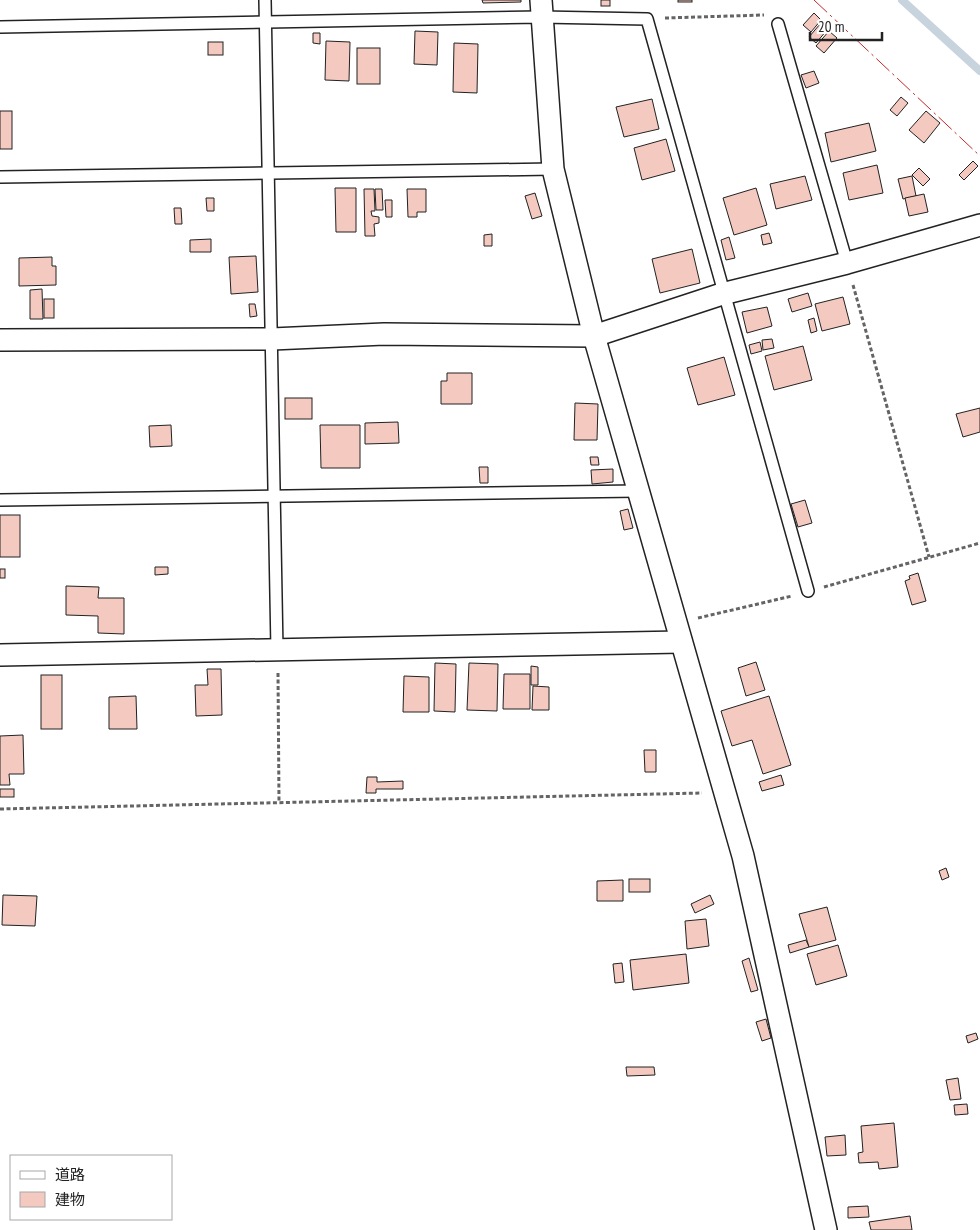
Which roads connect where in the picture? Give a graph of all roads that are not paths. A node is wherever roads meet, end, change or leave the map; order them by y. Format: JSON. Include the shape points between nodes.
{"nodes":[{"id":1,"x":265,"y":0,"type":"edge"},
{"id":2,"x":541,"y":9,"type":"edge"},
{"id":3,"x":266,"y":21,"type":"junction"},
{"id":4,"x":778,"y":24,"type":"road end"},
{"id":5,"x":0,"y":26,"type":"edge"},
{"id":6,"x":553,"y":169,"type":"junction"},
{"id":7,"x":269,"y":173,"type":"junction"},
{"id":8,"x":0,"y":177,"type":"edge"},
{"id":9,"x":980,"y":225,"type":"edge"},
{"id":10,"x":847,"y":263,"type":"junction"},
{"id":11,"x":722,"y":294,"type":"junction"},
{"id":12,"x":594,"y":336,"type":"junction"},
{"id":13,"x":272,"y":339,"type":"junction"},
{"id":14,"x":0,"y":340,"type":"edge"},
{"id":15,"x":638,"y":491,"type":"junction"},
{"id":16,"x":275,"y":497,"type":"junction"},
{"id":17,"x":0,"y":500,"type":"edge"},
{"id":18,"x":808,"y":592,"type":"dead end"},
{"id":19,"x":681,"y":642,"type":"junction"},
{"id":20,"x":277,"y":650,"type":"junction"},
{"id":21,"x":0,"y":656,"type":"edge"},
{"id":22,"x":826,"y":1230,"type":"edge"}],
"edges":[{"from":1,"to":3,"type":"lane"},
{"from":2,"to":3,"type":"lane"},
{"from":2,"to":6,"type":"street"},
{"from":2,"to":11,"type":"lane","via":[[647,19]]},
{"from":3,"to":5,"type":"lane"},
{"from":3,"to":7,"type":"lane"},
{"from":4,"to":10,"type":"lane"},
{"from":6,"to":7,"type":"lane"},
{"from":6,"to":12,"type":"street"},
{"from":7,"to":8,"type":"lane"},
{"from":7,"to":13,"type":"lane"},
{"from":9,"to":10,"type":"street"},
{"from":10,"to":11,"type":"street"},
{"from":11,"to":12,"type":"street"},
{"from":11,"to":18,"type":"lane"},
{"from":12,"to":13,"type":"street","via":[[384,334]]},
{"from":12,"to":15,"type":"street"},
{"from":13,"to":14,"type":"street"},
{"from":13,"to":16,"type":"lane"},
{"from":15,"to":16,"type":"lane"},
{"from":15,"to":19,"type":"street"},
{"from":16,"to":17,"type":"lane"},
{"from":16,"to":20,"type":"lane"},
{"from":19,"to":20,"type":"street"},
{"from":19,"to":22,"type":"street","via":[[743,856]]},
{"from":20,"to":21,"type":"street"}]}
